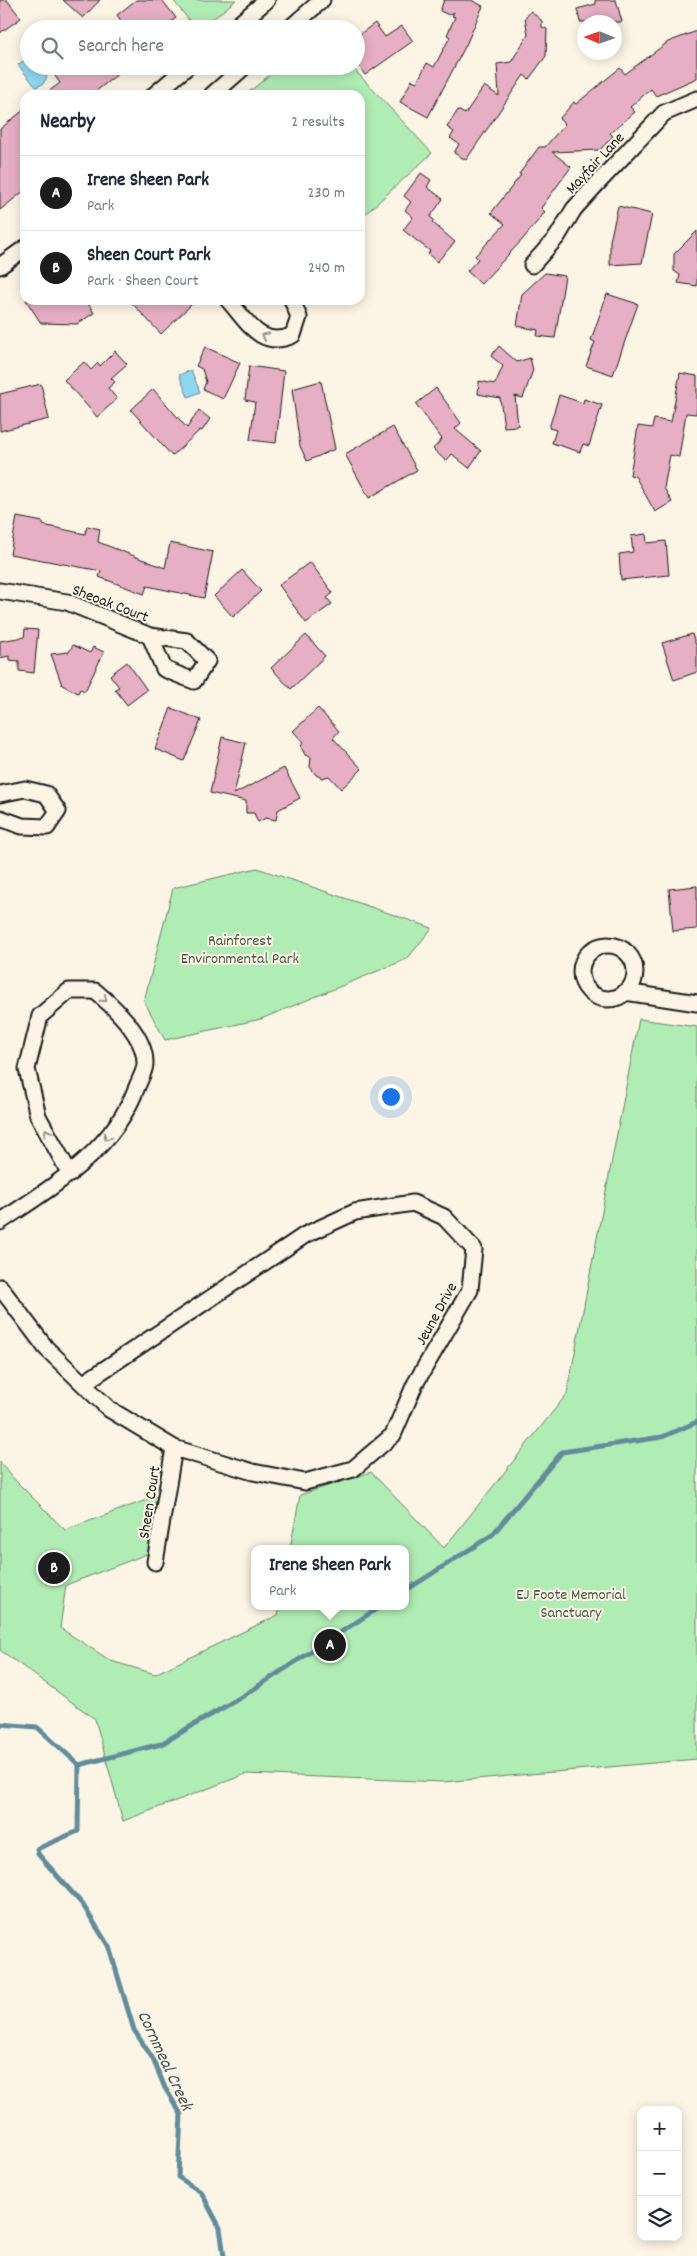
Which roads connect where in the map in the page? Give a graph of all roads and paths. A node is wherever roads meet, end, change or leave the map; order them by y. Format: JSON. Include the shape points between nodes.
{"nodes":[{"id":1,"x":267,"y":0,"type":"edge"},
{"id":2,"x":322,"y":0,"type":"edge"},
{"id":3,"x":244,"y":20,"type":"edge"},
{"id":4,"x":299,"y":20,"type":"edge"},
{"id":5,"x":177,"y":75,"type":"edge"},
{"id":6,"x":235,"y":75,"type":"edge"},
{"id":7,"x":160,"y":90,"type":"edge"},
{"id":8,"x":218,"y":90,"type":"edge"},
{"id":9,"x":697,"y":99,"type":"edge"},
{"id":10,"x":20,"y":252,"type":"edge"},
{"id":11,"x":532,"y":265,"type":"dead end"},
{"id":12,"x":0,"y":266,"type":"edge"},
{"id":13,"x":233,"y":305,"type":"edge"},
{"id":14,"x":294,"y":305,"type":"edge"},
{"id":15,"x":0,"y":591,"type":"edge"},
{"id":16,"x":150,"y":636,"type":"dead end"},
{"id":17,"x":0,"y":794,"type":"edge"},
{"id":18,"x":0,"y":818,"type":"edge"},
{"id":19,"x":625,"y":992,"type":"dead end"},
{"id":20,"x":697,"y":1004,"type":"edge"},
{"id":21,"x":70,"y":1174,"type":"junction"},
{"id":22,"x":0,"y":1222,"type":"edge"},
{"id":23,"x":0,"y":1287,"type":"edge"},
{"id":24,"x":84,"y":1383,"type":"junction"},
{"id":25,"x":174,"y":1448,"type":"junction"},
{"id":26,"x":156,"y":1562,"type":"dead end"}],
"edges":[{"from":1,"to":3,"type":"street"},
{"from":2,"to":4,"type":"street"},
{"from":5,"to":7,"type":"street"},
{"from":6,"to":8,"type":"street"},
{"from":9,"to":11,"type":"street","name":"Mayfair Lane","via":[[664,113],[574,209],[557,237]]},
{"from":10,"to":12,"type":"street"},
{"from":14,"to":13,"type":"street","one_way":true,"via":[[299,317],[292,335],[273,340],[262,336]]},
{"from":15,"to":16,"type":"street","name":"Sheoak Court","via":[[67,602]]},
{"from":17,"to":18,"type":"street","via":[[25,789],[46,794],[58,811],[47,827],[22,826]]},
{"from":19,"to":20,"type":"street"},
{"from":21,"to":21,"type":"street","one_way":true,"via":[[38,1116],[27,1069],[40,1016],[69,991],[95,991],[119,1011],[142,1046],[146,1064],[131,1102],[94,1154]]},
{"from":21,"to":22,"type":"street"},
{"from":23,"to":24,"type":"street","name":"Jeune Drive","via":[[46,1348]]},
{"from":24,"to":25,"type":"street","name":"Jeune Drive","via":[[109,1409]]},
{"from":24,"to":25,"type":"street","name":"Jeune Drive","via":[[305,1235],[355,1212],[414,1203],[444,1217],[474,1249],[470,1290],[415,1384],[393,1435],[352,1469],[305,1482],[253,1472]]},
{"from":25,"to":26,"type":"street","name":"Sheen Court"}]}
